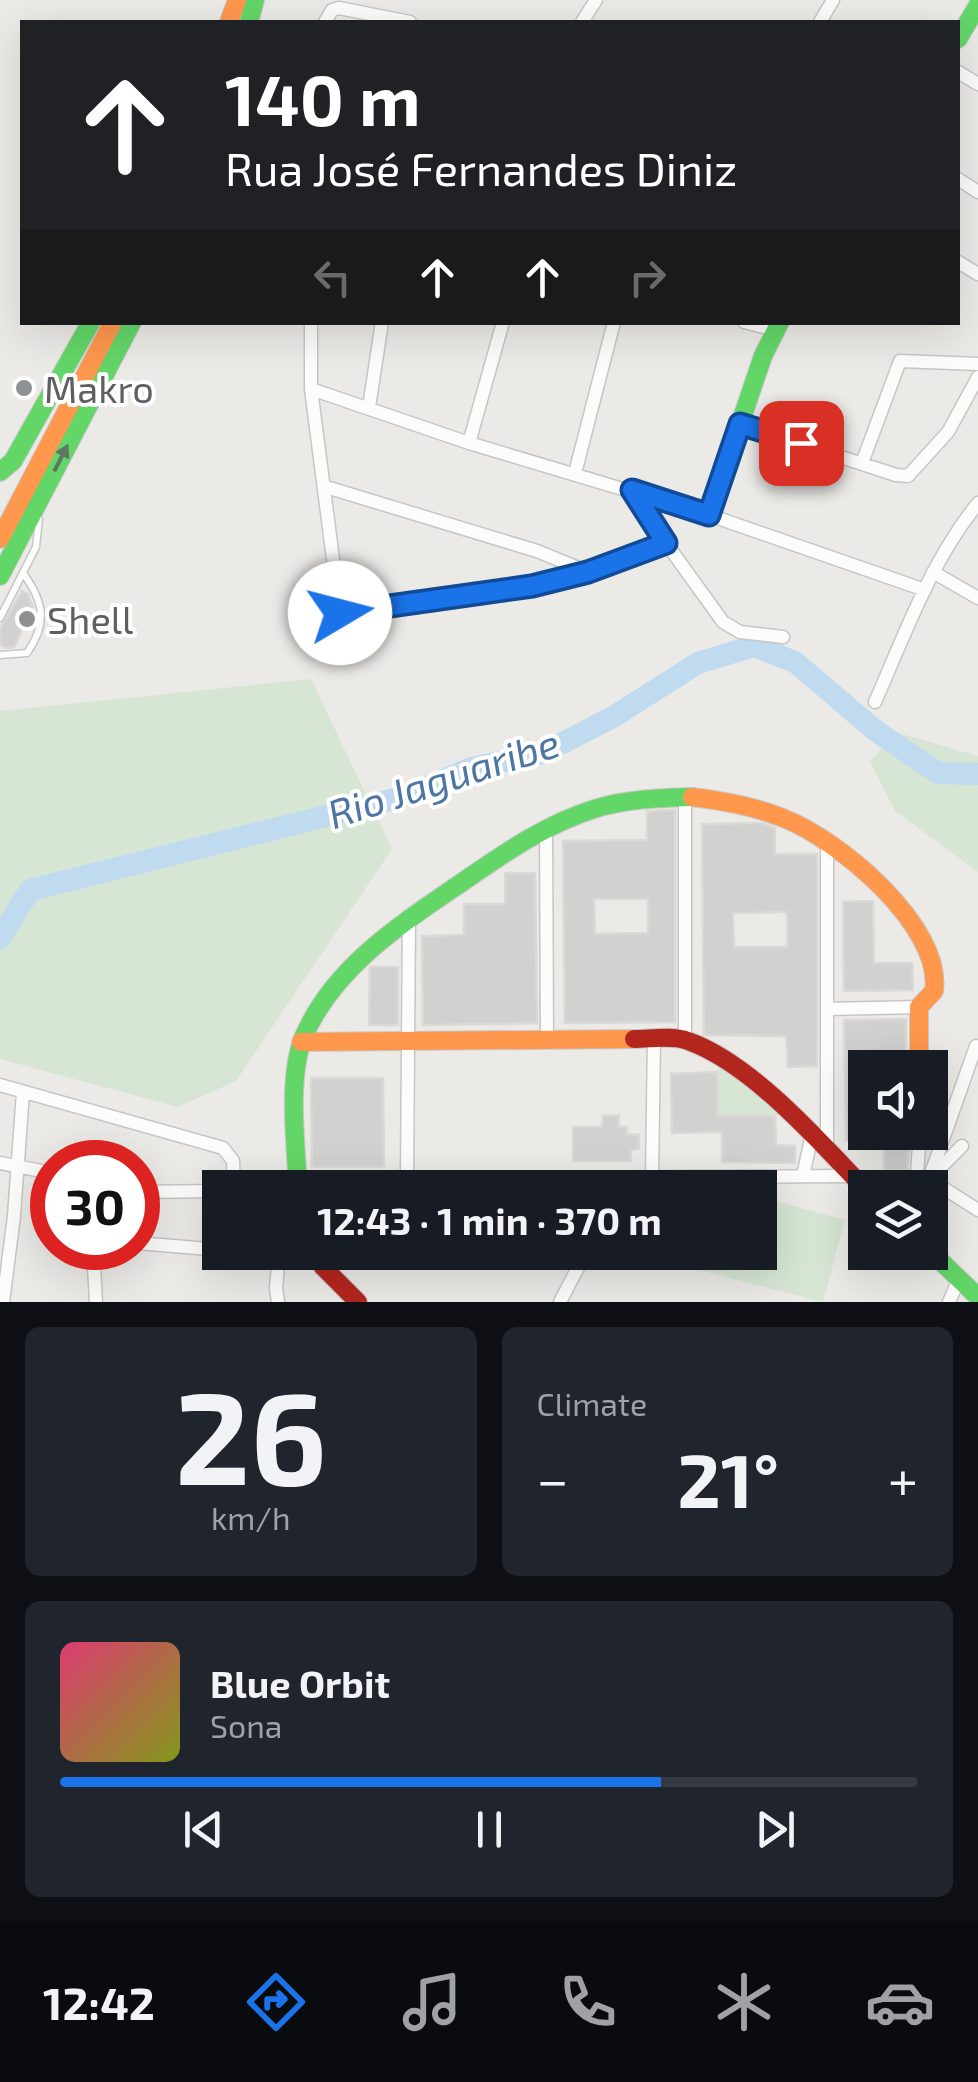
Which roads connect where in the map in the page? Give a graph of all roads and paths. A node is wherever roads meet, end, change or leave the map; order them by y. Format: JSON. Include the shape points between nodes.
{"nodes":[{"id":1,"x":814,"y":0,"type":"edge"},
{"id":2,"x":831,"y":3,"type":"edge"},
{"id":3,"x":978,"y":5,"type":"edge"},
{"id":4,"x":326,"y":20,"type":"edge"},
{"id":5,"x":401,"y":20,"type":"edge"},
{"id":6,"x":960,"y":36,"type":"edge"},
{"id":7,"x":89,"y":325,"type":"edge"},
{"id":8,"x":111,"y":325,"type":"edge"},
{"id":9,"x":130,"y":325,"type":"edge"},
{"id":10,"x":311,"y":325,"type":"edge"},
{"id":11,"x":382,"y":325,"type":"edge"},
{"id":12,"x":501,"y":325,"type":"edge"},
{"id":13,"x":613,"y":325,"type":"edge"},
{"id":14,"x":778,"y":326,"type":"edge"},
{"id":15,"x":978,"y":364,"type":"edge"},
{"id":16,"x":978,"y":377,"type":"edge"},
{"id":17,"x":311,"y":389,"type":"junction"},
{"id":18,"x":369,"y":408,"type":"junction"},
{"id":19,"x":740,"y":424,"type":"junction"},
{"id":20,"x":469,"y":442,"type":"junction"},
{"id":21,"x":862,"y":463,"type":"junction"},
{"id":22,"x":0,"y":472,"type":"edge"},
{"id":23,"x":574,"y":473,"type":"junction"},
{"id":24,"x":326,"y":487,"type":"junction"},
{"id":25,"x":632,"y":490,"type":"junction"},
{"id":26,"x":978,"y":503,"type":"edge"},
{"id":27,"x":37,"y":505,"type":"junction"},
{"id":28,"x":709,"y":515,"type":"junction"},
{"id":29,"x":0,"y":540,"type":"edge"},
{"id":30,"x":666,"y":543,"type":"junction"},
{"id":31,"x":588,"y":572,"type":"junction"},
{"id":32,"x":933,"y":572,"type":"junction"},
{"id":33,"x":23,"y":573,"type":"junction"},
{"id":34,"x":0,"y":576,"type":"edge"},
{"id":35,"x":925,"y":590,"type":"junction"},
{"id":36,"x":978,"y":598,"type":"edge"},
{"id":37,"x":0,"y":618,"type":"edge"},
{"id":38,"x":784,"y":637,"type":"dead end"},
{"id":39,"x":0,"y":655,"type":"edge"},
{"id":40,"x":874,"y":702,"type":"dead end"},
{"id":41,"x":685,"y":796,"type":"junction"},
{"id":42,"x":546,"y":828,"type":"junction"},
{"id":43,"x":827,"y":839,"type":"junction"},
{"id":44,"x":409,"y":917,"type":"junction"},
{"id":45,"x":919,"y":1007,"type":"junction"},
{"id":46,"x":827,"y":1009,"type":"junction"},
{"id":47,"x":654,"y":1036,"type":"junction"},
{"id":48,"x":684,"y":1038,"type":"junction"},
{"id":49,"x":546,"y":1040,"type":"junction"},
{"id":50,"x":301,"y":1042,"type":"junction"},
{"id":51,"x":408,"y":1042,"type":"junction"},
{"id":52,"x":976,"y":1046,"type":"edge"},
{"id":53,"x":920,"y":1050,"type":"edge"},
{"id":54,"x":0,"y":1085,"type":"edge"},
{"id":55,"x":23,"y":1092,"type":"junction"},
{"id":56,"x":812,"y":1134,"type":"junction"},
{"id":57,"x":962,"y":1146,"type":"dead end"},
{"id":58,"x":827,"y":1149,"type":"junction"},
{"id":59,"x":0,"y":1163,"type":"edge"},
{"id":60,"x":18,"y":1164,"type":"junction"},
{"id":61,"x":30,"y":1167,"type":"edge"},
{"id":62,"x":233,"y":1170,"type":"edge"},
{"id":63,"x":298,"y":1170,"type":"edge"},
{"id":64,"x":407,"y":1170,"type":"edge"},
{"id":65,"x":647,"y":1170,"type":"edge"},
{"id":66,"x":926,"y":1170,"type":"edge"},
{"id":67,"x":935,"y":1170,"type":"edge"},
{"id":68,"x":848,"y":1171,"type":"edge"},
{"id":69,"x":777,"y":1176,"type":"edge"},
{"id":70,"x":803,"y":1176,"type":"junction"},
{"id":71,"x":848,"y":1181,"type":"edge"},
{"id":72,"x":202,"y":1191,"type":"edge"},
{"id":73,"x":160,"y":1192,"type":"edge"},
{"id":74,"x":948,"y":1196,"type":"edge"},
{"id":75,"x":978,"y":1210,"type":"edge"},
{"id":76,"x":160,"y":1245,"type":"edge"},
{"id":77,"x":202,"y":1248,"type":"edge"},
{"id":78,"x":948,"y":1269,"type":"edge"},
{"id":79,"x":95,"y":1270,"type":"edge"},
{"id":80,"x":277,"y":1270,"type":"edge"},
{"id":81,"x":329,"y":1270,"type":"edge"},
{"id":82,"x":577,"y":1270,"type":"edge"},
{"id":83,"x":959,"y":1279,"type":"junction"},
{"id":84,"x":977,"y":1294,"type":"edge"},
{"id":85,"x":3,"y":1302,"type":"edge"},
{"id":86,"x":96,"y":1302,"type":"edge"},
{"id":87,"x":278,"y":1302,"type":"edge"},
{"id":88,"x":358,"y":1302,"type":"edge"},
{"id":89,"x":560,"y":1302,"type":"edge"},
{"id":90,"x":949,"y":1302,"type":"edge"}],
"edges":[{"from":1,"to":2,"type":"street"},
{"from":3,"to":6,"type":"main road"},
{"from":4,"to":5,"type":"street","via":[[332,10]]},
{"from":7,"to":22,"type":"main road","via":[[14,461]]},
{"from":8,"to":29,"type":"main road"},
{"from":27,"to":9,"type":"main road","one_way":true},
{"from":10,"to":17,"type":"street"},
{"from":11,"to":18,"type":"street"},
{"from":12,"to":20,"type":"street"},
{"from":13,"to":23,"type":"street"},
{"from":14,"to":19,"type":"main road"},
{"from":15,"to":21,"type":"street","via":[[900,361]]},
{"from":16,"to":21,"type":"street","via":[[956,420],[914,473],[896,475]]},
{"from":17,"to":18,"type":"street"},
{"from":17,"to":24,"type":"street"},
{"from":18,"to":20,"type":"street"},
{"from":19,"to":21,"type":"street"},
{"from":19,"to":28,"type":"main road"},
{"from":20,"to":23,"type":"street"},
{"from":23,"to":25,"type":"street"},
{"from":24,"to":31,"type":"street"},
{"from":24,"to":31,"type":"street","via":[[340,613]]},
{"from":25,"to":28,"type":"street"},
{"from":25,"to":30,"type":"street"},
{"from":26,"to":32,"type":"street"},
{"from":27,"to":33,"type":"lane","via":[[39,537]]},
{"from":27,"to":34,"type":"main road"},
{"from":28,"to":35,"type":"street"},
{"from":30,"to":31,"type":"street"},
{"from":30,"to":38,"type":"street","via":[[728,627]]},
{"from":32,"to":35,"type":"street"},
{"from":32,"to":36,"type":"street"},
{"from":33,"to":37,"type":"lane"},
{"from":33,"to":39,"type":"lane","via":[[43,620],[27,653]]},
{"from":35,"to":40,"type":"street"},
{"from":41,"to":42,"type":"main road","via":[[601,807]]},
{"from":41,"to":43,"type":"main road","via":[[769,811]]},
{"from":41,"to":48,"type":"street"},
{"from":42,"to":44,"type":"main road"},
{"from":42,"to":49,"type":"street"},
{"from":43,"to":45,"type":"main road","via":[[894,901],[928,951],[937,981]]},
{"from":43,"to":46,"type":"street"},
{"from":44,"to":50,"type":"main road","via":[[350,967]]},
{"from":44,"to":51,"type":"street"},
{"from":45,"to":46,"type":"street"},
{"from":45,"to":53,"type":"main road"},
{"from":46,"to":58,"type":"street"},
{"from":47,"to":48,"type":"main road"},
{"from":47,"to":49,"type":"main road"},
{"from":47,"to":65,"type":"street"},
{"from":48,"to":56,"type":"main road","via":[[751,1080]]},
{"from":49,"to":51,"type":"main road"},
{"from":50,"to":51,"type":"main road"},
{"from":50,"to":63,"type":"main road"},
{"from":51,"to":64,"type":"street"},
{"from":52,"to":66,"type":"street"},
{"from":54,"to":55,"type":"street"},
{"from":55,"to":60,"type":"street"},
{"from":55,"to":62,"type":"street","via":[[222,1148]]},
{"from":56,"to":58,"type":"main road"},
{"from":56,"to":70,"type":"street"},
{"from":57,"to":67,"type":"street"},
{"from":58,"to":68,"type":"main road"},
{"from":59,"to":60,"type":"street"},
{"from":60,"to":61,"type":"street"},
{"from":60,"to":85,"type":"street"},
{"from":69,"to":70,"type":"street"},
{"from":70,"to":71,"type":"street"},
{"from":72,"to":73,"type":"street"},
{"from":74,"to":75,"type":"street"},
{"from":76,"to":77,"type":"street"},
{"from":78,"to":83,"type":"main road"},
{"from":79,"to":86,"type":"street"},
{"from":80,"to":87,"type":"street"},
{"from":81,"to":88,"type":"main road"},
{"from":82,"to":89,"type":"street"},
{"from":83,"to":84,"type":"main road"},
{"from":83,"to":90,"type":"street"}]}
